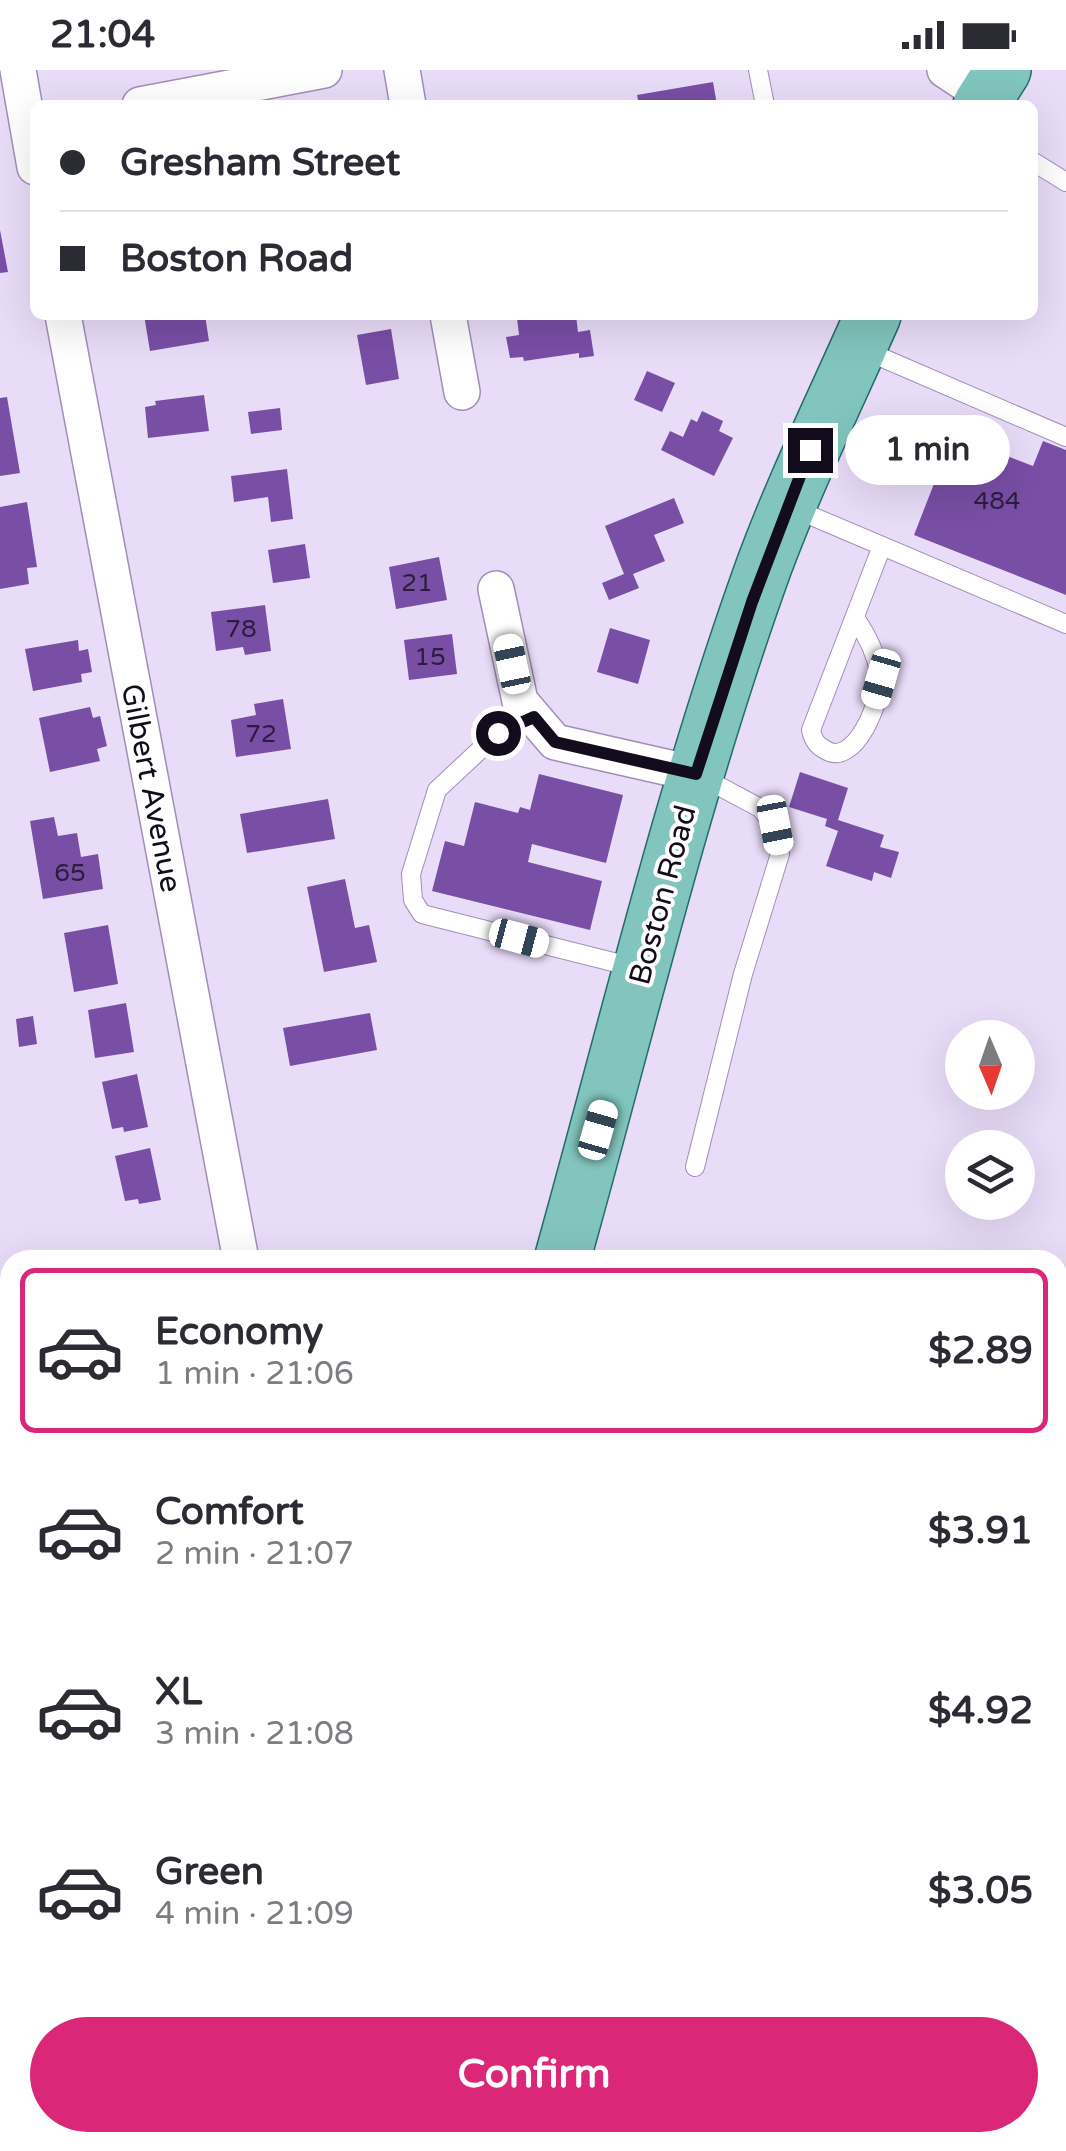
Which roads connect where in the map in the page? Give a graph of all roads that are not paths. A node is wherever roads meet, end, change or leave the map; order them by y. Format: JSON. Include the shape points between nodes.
{"nodes":[{"id":1,"x":18,"y":70,"type":"edge"},
{"id":2,"x":324,"y":70,"type":"edge"},
{"id":3,"x":402,"y":70,"type":"edge"},
{"id":4,"x":758,"y":70,"type":"edge"},
{"id":5,"x":166,"y":100,"type":"edge"},
{"id":6,"x":407,"y":100,"type":"edge"},
{"id":7,"x":764,"y":100,"type":"edge"},
{"id":8,"x":21,"y":128,"type":"edge"},
{"id":9,"x":30,"y":153,"type":"edge"},
{"id":10,"x":1038,"y":166,"type":"edge"},
{"id":11,"x":1066,"y":182,"type":"edge"},
{"id":12,"x":64,"y":320,"type":"edge"},
{"id":13,"x":449,"y":320,"type":"edge"},
{"id":14,"x":866,"y":331,"type":"edge"},
{"id":15,"x":462,"y":392,"type":"dead end"},
{"id":16,"x":1066,"y":436,"type":"edge"},
{"id":17,"x":787,"y":506,"type":"junction"},
{"id":18,"x":882,"y":546,"type":"junction"},
{"id":19,"x":496,"y":589,"type":"dead end"},
{"id":20,"x":855,"y":618,"type":"junction"},
{"id":21,"x":1066,"y":624,"type":"edge"},
{"id":22,"x":534,"y":717,"type":"junction"},
{"id":23,"x":696,"y":774,"type":"junction"},
{"id":24,"x":643,"y":969,"type":"junction"},
{"id":25,"x":695,"y":1167,"type":"dead end"},
{"id":26,"x":239,"y":1250,"type":"edge"},
{"id":27,"x":565,"y":1250,"type":"edge"}],
"edges":[{"from":1,"to":8,"type":"street"},
{"from":2,"to":5,"type":"street"},
{"from":3,"to":6,"type":"street"},
{"from":4,"to":7,"type":"lane"},
{"from":8,"to":9,"type":"street"},
{"from":10,"to":11,"type":"lane"},
{"from":12,"to":26,"type":"street","name":"Gilbert Avenue"},
{"from":13,"to":15,"type":"street"},
{"from":14,"to":16,"type":"lane"},
{"from":14,"to":17,"type":"main road","name":"Boston Road"},
{"from":17,"to":18,"type":"lane"},
{"from":17,"to":23,"type":"main road","name":"Boston Road"},
{"from":18,"to":20,"type":"lane"},
{"from":18,"to":21,"type":"lane"},
{"from":19,"to":22,"type":"street","via":[[520,701]]},
{"from":20,"to":20,"type":"lane","via":[[869,638],[881,679],[856,744],[832,754],[812,730]]},
{"from":22,"to":23,"type":"street","via":[[555,742]]},
{"from":22,"to":24,"type":"lane","via":[[498,733],[436,790],[412,874],[413,900],[422,914]]},
{"from":23,"to":24,"type":"main road","name":"Boston Road"},
{"from":23,"to":25,"type":"lane","via":[[760,808],[775,825],[780,854]]},
{"from":24,"to":27,"type":"main road","name":"Boston Road"}]}
